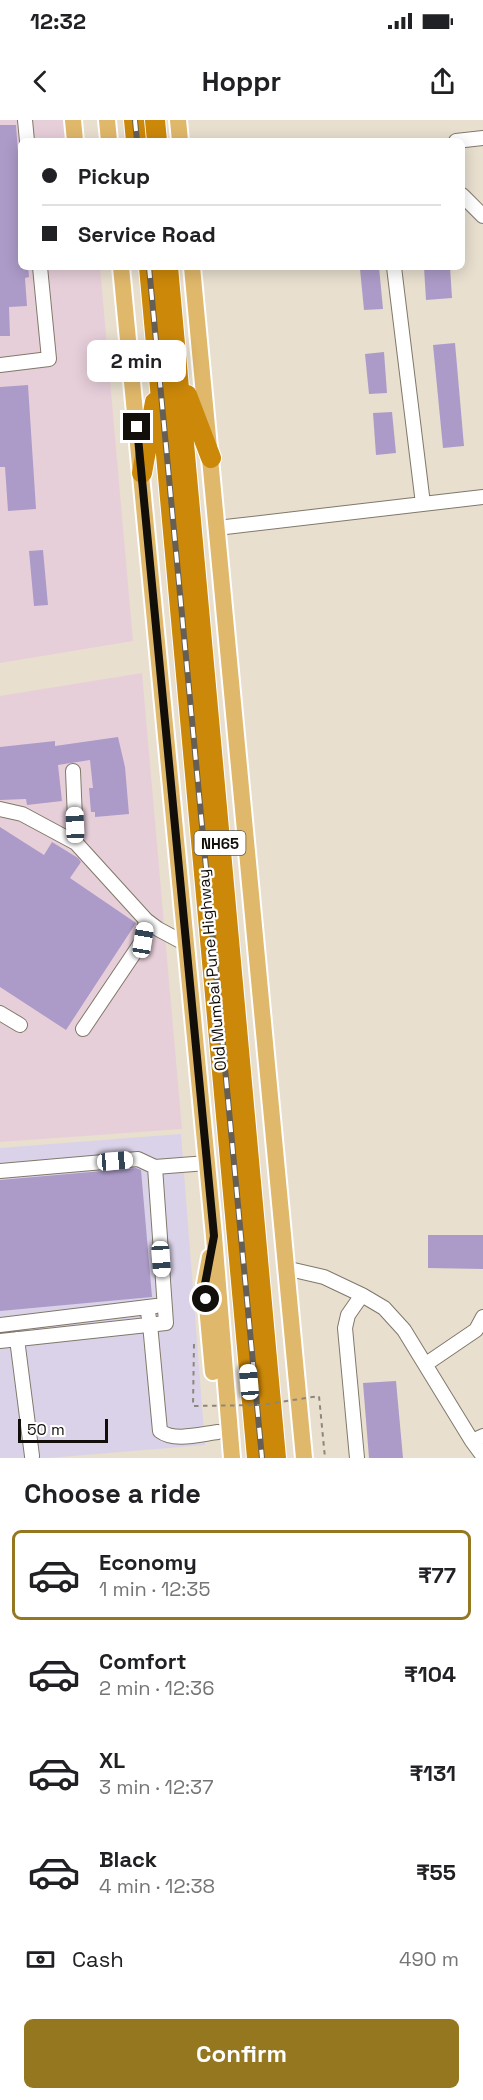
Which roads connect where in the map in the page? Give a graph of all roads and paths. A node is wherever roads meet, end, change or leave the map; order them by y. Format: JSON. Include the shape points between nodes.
{"nodes":[{"id":1,"x":25,"y":120,"type":"edge"},
{"id":2,"x":72,"y":120,"type":"edge"},
{"id":3,"x":107,"y":120,"type":"edge"},
{"id":4,"x":178,"y":120,"type":"edge"},
{"id":5,"x":27,"y":138,"type":"edge"},
{"id":6,"x":75,"y":138,"type":"edge"},
{"id":7,"x":109,"y":138,"type":"edge"},
{"id":8,"x":180,"y":138,"type":"edge"},
{"id":9,"x":483,"y":138,"type":"edge"},
{"id":10,"x":465,"y":140,"type":"edge"},
{"id":11,"x":465,"y":198,"type":"edge"},
{"id":12,"x":483,"y":216,"type":"edge"},
{"id":13,"x":40,"y":270,"type":"edge"},
{"id":14,"x":121,"y":270,"type":"edge"},
{"id":15,"x":150,"y":270,"type":"edge"},
{"id":16,"x":168,"y":270,"type":"edge"},
{"id":17,"x":192,"y":270,"type":"edge"},
{"id":18,"x":394,"y":270,"type":"edge"},
{"id":19,"x":0,"y":365,"type":"edge"},
{"id":20,"x":169,"y":375,"type":"junction"},
{"id":21,"x":211,"y":458,"type":"junction"},
{"id":22,"x":142,"y":473,"type":"junction"},
{"id":23,"x":483,"y":497,"type":"edge"},
{"id":24,"x":423,"y":504,"type":"junction"},
{"id":25,"x":217,"y":528,"type":"junction"},
{"id":26,"x":73,"y":771,"type":"dead end"},
{"id":27,"x":0,"y":809,"type":"edge"},
{"id":28,"x":76,"y":843,"type":"junction"},
{"id":29,"x":146,"y":920,"type":"junction"},
{"id":30,"x":186,"y":944,"type":"junction"},
{"id":31,"x":0,"y":1013,"type":"edge"},
{"id":32,"x":20,"y":1025,"type":"dead end"},
{"id":33,"x":83,"y":1029,"type":"dead end"},
{"id":34,"x":207,"y":1163,"type":"junction"},
{"id":35,"x":155,"y":1167,"type":"junction"},
{"id":36,"x":0,"y":1171,"type":"edge"},
{"id":37,"x":214,"y":1236,"type":"junction"},
{"id":38,"x":285,"y":1268,"type":"junction"},
{"id":39,"x":362,"y":1295,"type":"junction"},
{"id":40,"x":164,"y":1305,"type":"junction"},
{"id":41,"x":147,"y":1307,"type":"junction"},
{"id":42,"x":150,"y":1324,"type":"junction"},
{"id":43,"x":0,"y":1325,"type":"edge"},
{"id":44,"x":481,"y":1326,"type":"edge"},
{"id":45,"x":17,"y":1339,"type":"junction"},
{"id":46,"x":0,"y":1341,"type":"edge"},
{"id":47,"x":194,"y":1344,"type":"dead end"},
{"id":48,"x":426,"y":1364,"type":"junction"},
{"id":49,"x":218,"y":1432,"type":"junction"},
{"id":50,"x":478,"y":1439,"type":"edge"},
{"id":51,"x":32,"y":1456,"type":"dead end"},
{"id":52,"x":483,"y":1456,"type":"edge"},
{"id":53,"x":220,"y":1458,"type":"edge"},
{"id":54,"x":232,"y":1458,"type":"edge"},
{"id":55,"x":257,"y":1458,"type":"edge"},
{"id":56,"x":276,"y":1458,"type":"edge"},
{"id":57,"x":304,"y":1458,"type":"edge"},
{"id":58,"x":325,"y":1458,"type":"edge"},
{"id":59,"x":357,"y":1458,"type":"edge"}],
"edges":[{"from":1,"to":5,"type":"street"},
{"from":2,"to":6,"type":"main road"},
{"from":3,"to":7,"type":"main road"},
{"from":4,"to":8,"type":"main road"},
{"from":9,"to":10,"type":"street"},
{"from":11,"to":12,"type":"street"},
{"from":13,"to":19,"type":"street","via":[[49,359]]},
{"from":14,"to":22,"type":"main road"},
{"from":15,"to":20,"type":"highway","name":"Old Mumbai Pune Highway","number":"NH65"},
{"from":16,"to":20,"type":"highway","name":"Old Mumbai Pune Highway","number":"NH65"},
{"from":17,"to":21,"type":"main road"},
{"from":18,"to":24,"type":"street"},
{"from":20,"to":21,"type":"highway"},
{"from":20,"to":22,"type":"highway"},
{"from":20,"to":55,"type":"highway","name":"Old Mumbai Pune Highway","number":"NH65"},
{"from":20,"to":56,"type":"highway","name":"Old Mumbai Pune Highway","number":"NH65"},
{"from":21,"to":25,"type":"main road"},
{"from":22,"to":30,"type":"main road"},
{"from":23,"to":24,"type":"street"},
{"from":24,"to":25,"type":"street"},
{"from":25,"to":38,"type":"main road"},
{"from":26,"to":28,"type":"street"},
{"from":27,"to":28,"type":"street","via":[[22,814]]},
{"from":28,"to":29,"type":"street"},
{"from":29,"to":30,"type":"street"},
{"from":29,"to":33,"type":"street","via":[[143,940]]},
{"from":30,"to":34,"type":"main road"},
{"from":31,"to":32,"type":"street"},
{"from":34,"to":35,"type":"street"},
{"from":34,"to":37,"type":"main road"},
{"from":35,"to":36,"type":"street","via":[[138,1159]]},
{"from":35,"to":40,"type":"street"},
{"from":37,"to":49,"type":"main road","via":[[205,1284]]},
{"from":37,"to":54,"type":"main road"},
{"from":38,"to":39,"type":"street","via":[[324,1277]]},
{"from":38,"to":57,"type":"main road"},
{"from":39,"to":48,"type":"street","via":[[384,1308],[404,1329]]},
{"from":39,"to":59,"type":"street","via":[[348,1315],[345,1328]]},
{"from":40,"to":41,"type":"street"},
{"from":40,"to":42,"type":"street","via":[[166,1323]]},
{"from":41,"to":42,"type":"street"},
{"from":41,"to":43,"type":"street"},
{"from":42,"to":45,"type":"street"},
{"from":42,"to":49,"type":"street","via":[[160,1431],[166,1436]]},
{"from":44,"to":48,"type":"street"},
{"from":45,"to":46,"type":"street"},
{"from":45,"to":51,"type":"street"},
{"from":47,"to":58,"type":"path","bridge":true,"via":[[193,1406],[261,1405],[319,1396]]},
{"from":48,"to":50,"type":"street"},
{"from":49,"to":53,"type":"main road"},
{"from":50,"to":52,"type":"street"}]}
